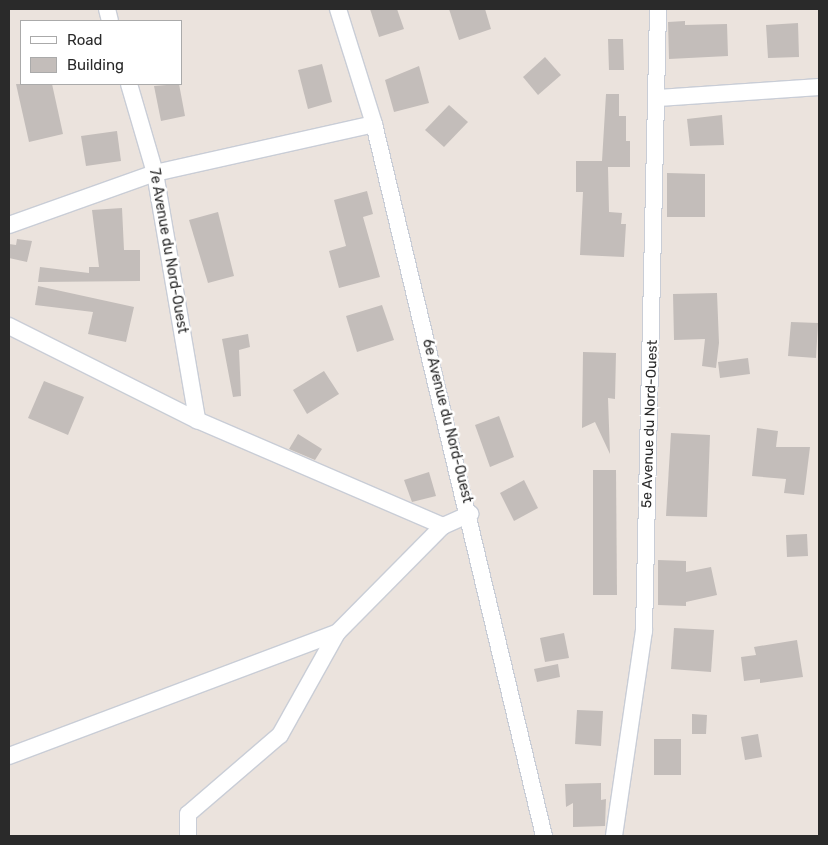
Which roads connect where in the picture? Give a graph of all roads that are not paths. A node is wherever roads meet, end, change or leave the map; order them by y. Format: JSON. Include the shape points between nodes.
{"nodes":[{"id":1,"x":338,"y":9,"type":"edge"},
{"id":2,"x":658,"y":9,"type":"edge"},
{"id":3,"x":129,"y":85,"type":"edge"},
{"id":4,"x":819,"y":87,"type":"edge"},
{"id":5,"x":659,"y":98,"type":"junction"},
{"id":6,"x":374,"y":124,"type":"junction"},
{"id":7,"x":155,"y":173,"type":"junction"},
{"id":8,"x":9,"y":225,"type":"edge"},
{"id":9,"x":9,"y":326,"type":"edge"},
{"id":10,"x":197,"y":420,"type":"junction"},
{"id":11,"x":470,"y":514,"type":"junction"},
{"id":12,"x":443,"y":526,"type":"junction"},
{"id":13,"x":337,"y":633,"type":"junction"},
{"id":14,"x":9,"y":756,"type":"edge"},
{"id":15,"x":188,"y":836,"type":"edge"},
{"id":16,"x":544,"y":836,"type":"edge"},
{"id":17,"x":614,"y":836,"type":"edge"}],
"edges":[{"from":1,"to":6,"type":"street","name":"6e Avenue du Nord-Ouest"},
{"from":2,"to":5,"type":"street","name":"5e Avenue du Nord-Ouest"},
{"from":3,"to":7,"type":"street","name":"7e Avenue du Nord-Ouest"},
{"from":4,"to":5,"type":"street"},
{"from":5,"to":17,"type":"street","name":"5e Avenue du Nord-Ouest","via":[[644,631]]},
{"from":6,"to":7,"type":"street"},
{"from":6,"to":11,"type":"street","name":"6e Avenue du Nord-Ouest"},
{"from":7,"to":8,"type":"street"},
{"from":7,"to":10,"type":"street","name":"7e Avenue du Nord-Ouest"},
{"from":9,"to":10,"type":"street"},
{"from":10,"to":12,"type":"street"},
{"from":11,"to":12,"type":"street"},
{"from":11,"to":16,"type":"street","name":"6e Avenue du Nord-Ouest"},
{"from":12,"to":13,"type":"street"},
{"from":13,"to":14,"type":"street"},
{"from":13,"to":15,"type":"street","via":[[280,735],[188,814]]}]}
